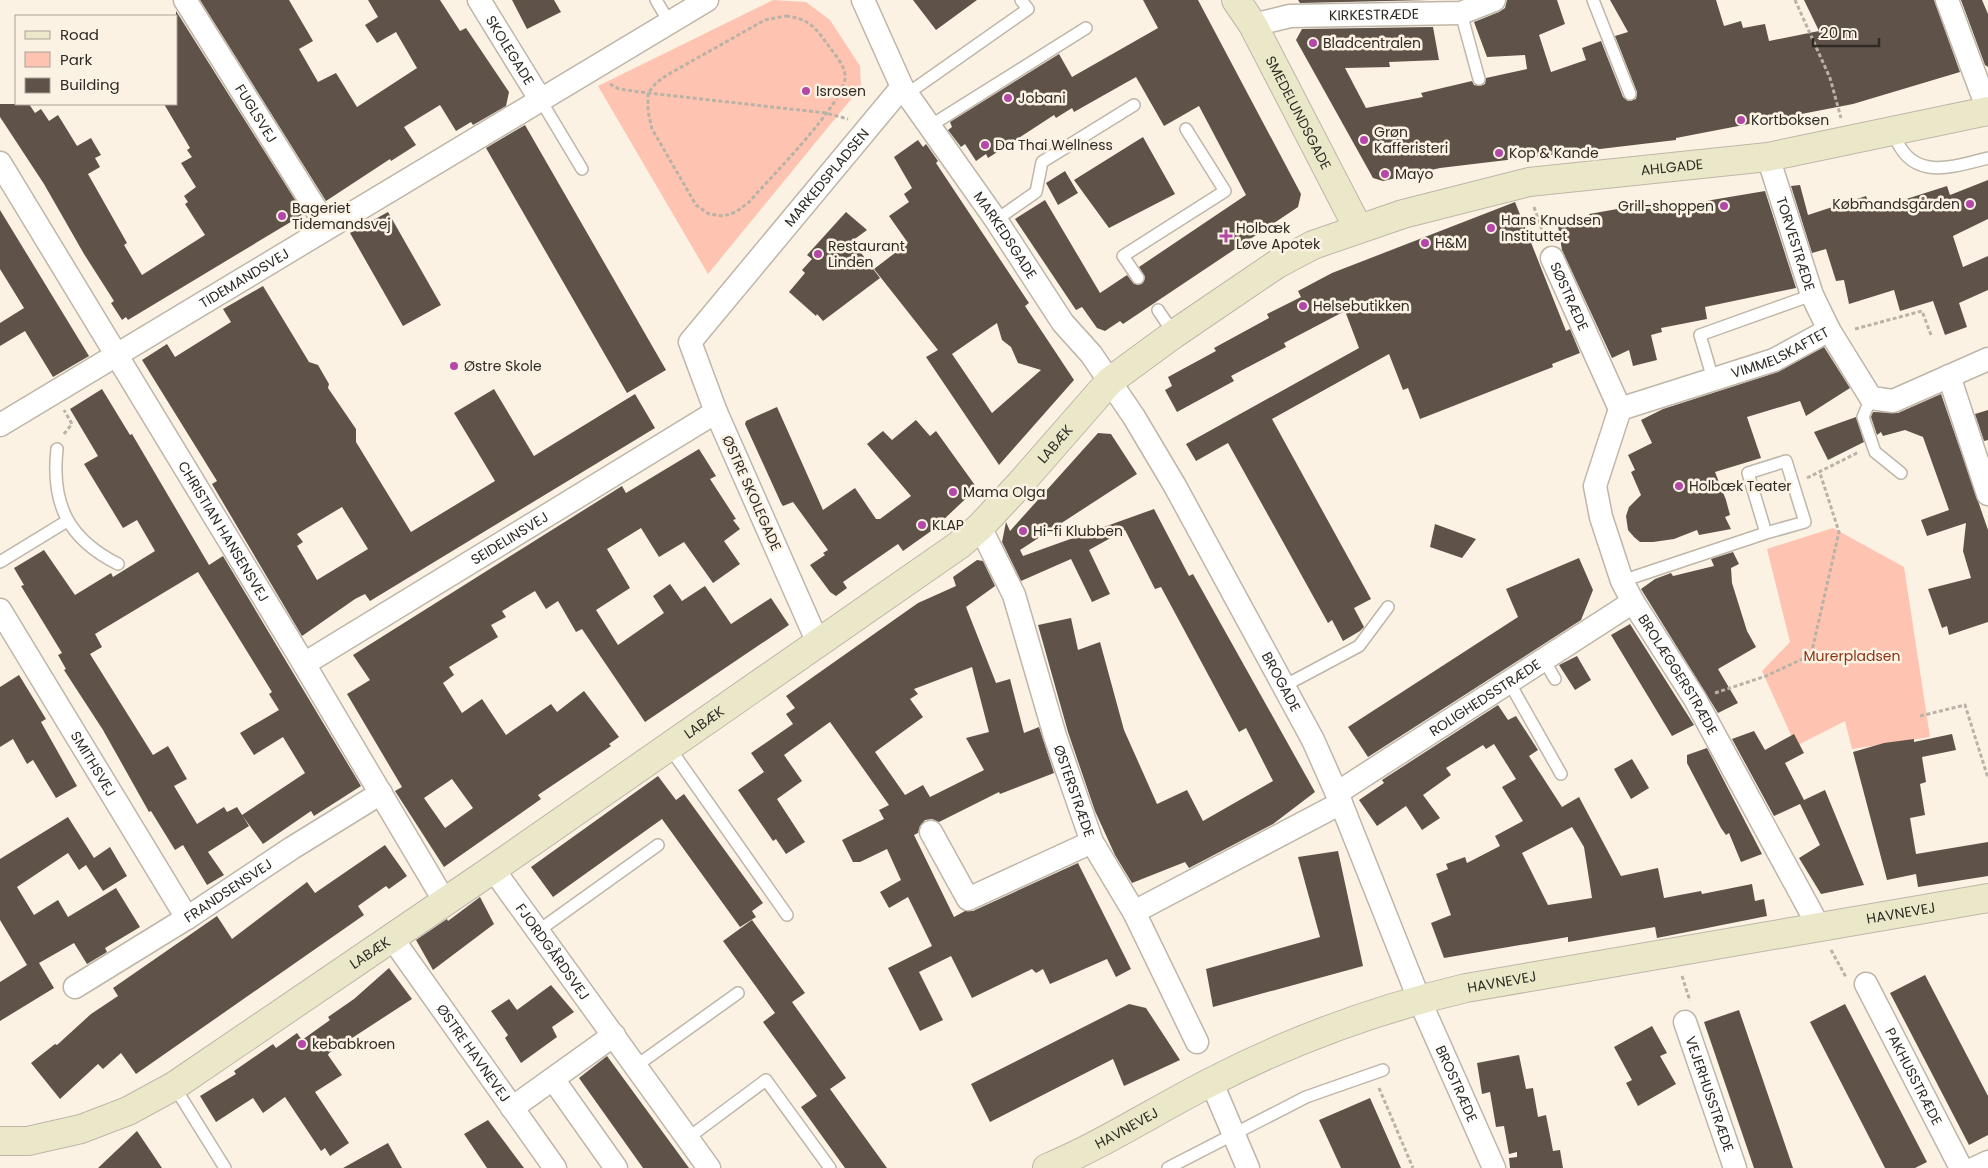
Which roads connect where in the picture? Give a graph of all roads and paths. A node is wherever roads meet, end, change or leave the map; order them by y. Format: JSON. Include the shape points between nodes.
{"nodes":[{"id":1,"x":185,"y":0,"type":"edge"},
{"id":2,"x":479,"y":0,"type":"edge"},
{"id":3,"x":656,"y":0,"type":"edge"},
{"id":4,"x":707,"y":0,"type":"edge"},
{"id":5,"x":863,"y":0,"type":"edge"},
{"id":6,"x":1021,"y":0,"type":"edge"},
{"id":7,"x":1236,"y":0,"type":"edge"},
{"id":8,"x":1494,"y":0,"type":"edge"},
{"id":9,"x":1593,"y":0,"type":"edge"},
{"id":10,"x":1795,"y":0,"type":"edge"},
{"id":11,"x":1947,"y":0,"type":"edge"},
{"id":12,"x":1460,"y":13,"type":"junction"},
{"id":13,"x":669,"y":22,"type":"junction"},
{"id":14,"x":1253,"y":25,"type":"junction"},
{"id":15,"x":1086,"y":28,"type":"dead end"},
{"id":16,"x":585,"y":72,"type":"junction"},
{"id":17,"x":1479,"y":79,"type":"dead end"},
{"id":18,"x":905,"y":91,"type":"junction"},
{"id":19,"x":648,"y":93,"type":"junction"},
{"id":20,"x":1630,"y":94,"type":"dead end"},
{"id":21,"x":540,"y":99,"type":"junction"},
{"id":22,"x":1134,"y":105,"type":"dead end"},
{"id":23,"x":1988,"y":110,"type":"edge"},
{"id":24,"x":826,"y":113,"type":"junction"},
{"id":25,"x":871,"y":125,"type":"junction"},
{"id":26,"x":930,"y":126,"type":"junction"},
{"id":27,"x":1186,"y":129,"type":"dead end"},
{"id":28,"x":1893,"y":131,"type":"junction"},
{"id":29,"x":1846,"y":140,"type":"junction"},
{"id":30,"x":1768,"y":157,"type":"junction"},
{"id":31,"x":1988,"y":158,"type":"edge"},
{"id":32,"x":0,"y":163,"type":"edge"},
{"id":33,"x":582,"y":169,"type":"dead end"},
{"id":34,"x":1528,"y":182,"type":"junction"},
{"id":35,"x":996,"y":220,"type":"junction"},
{"id":36,"x":327,"y":227,"type":"junction"},
{"id":37,"x":1358,"y":228,"type":"junction"},
{"id":38,"x":1552,"y":258,"type":"joint"},
{"id":39,"x":1138,"y":278,"type":"dead end"},
{"id":40,"x":1812,"y":295,"type":"junction"},
{"id":41,"x":1158,"y":310,"type":"dead end"},
{"id":42,"x":1831,"y":333,"type":"junction"},
{"id":43,"x":1174,"y":334,"type":"junction"},
{"id":44,"x":1931,"y":335,"type":"dead end"},
{"id":45,"x":690,"y":342,"type":"joint"},
{"id":46,"x":116,"y":356,"type":"junction"},
{"id":47,"x":1988,"y":359,"type":"edge"},
{"id":48,"x":1949,"y":376,"type":"junction"},
{"id":49,"x":1713,"y":379,"type":"junction"},
{"id":50,"x":1110,"y":381,"type":"junction"},
{"id":51,"x":54,"y":393,"type":"junction"},
{"id":52,"x":1871,"y":398,"type":"junction"},
{"id":53,"x":1620,"y":409,"type":"junction"},
{"id":54,"x":716,"y":412,"type":"junction"},
{"id":55,"x":0,"y":425,"type":"edge"},
{"id":56,"x":1873,"y":445,"type":"junction"},
{"id":57,"x":57,"y":449,"type":"joint"},
{"id":58,"x":1820,"y":472,"type":"junction"},
{"id":59,"x":1901,"y":473,"type":"dead end"},
{"id":60,"x":1793,"y":484,"type":"junction"},
{"id":61,"x":1988,"y":494,"type":"edge"},
{"id":62,"x":67,"y":521,"type":"junction"},
{"id":63,"x":980,"y":527,"type":"junction"},
{"id":64,"x":1766,"y":534,"type":"junction"},
{"id":65,"x":0,"y":562,"type":"edge"},
{"id":66,"x":118,"y":564,"type":"dead end"},
{"id":67,"x":1622,"y":581,"type":"junction"},
{"id":68,"x":1633,"y":602,"type":"junction"},
{"id":69,"x":1388,"y":607,"type":"dead end"},
{"id":70,"x":0,"y":610,"type":"edge"},
{"id":71,"x":818,"y":643,"type":"junction"},
{"id":72,"x":1544,"y":660,"type":"junction"},
{"id":73,"x":304,"y":664,"type":"junction"},
{"id":74,"x":1555,"y":679,"type":"dead end"},
{"id":75,"x":1509,"y":682,"type":"junction"},
{"id":76,"x":1284,"y":686,"type":"junction"},
{"id":77,"x":1695,"y":699,"type":"junction"},
{"id":78,"x":1920,"y":716,"type":"dead end"},
{"id":79,"x":669,"y":747,"type":"junction"},
{"id":80,"x":1561,"y":774,"type":"dead end"},
{"id":81,"x":1988,"y":778,"type":"edge"},
{"id":82,"x":381,"y":793,"type":"junction"},
{"id":83,"x":1339,"y":798,"type":"junction"},
{"id":84,"x":931,"y":832,"type":"dead end"},
{"id":85,"x":1092,"y":842,"type":"junction"},
{"id":86,"x":658,"y":844,"type":"dead end"},
{"id":87,"x":493,"y":869,"type":"junction"},
{"id":88,"x":1988,"y":898,"type":"edge"},
{"id":89,"x":445,"y":902,"type":"junction"},
{"id":90,"x":1134,"y":912,"type":"junction"},
{"id":91,"x":787,"y":915,"type":"dead end"},
{"id":92,"x":187,"y":918,"type":"junction"},
{"id":93,"x":1819,"y":927,"type":"junction"},
{"id":94,"x":538,"y":930,"type":"junction"},
{"id":95,"x":392,"y":938,"type":"junction"},
{"id":96,"x":1674,"y":952,"type":"junction"},
{"id":97,"x":1866,"y":984,"type":"joint"},
{"id":98,"x":75,"y":987,"type":"dead end"},
{"id":99,"x":738,"y":993,"type":"dead end"},
{"id":100,"x":1419,"y":999,"type":"junction"},
{"id":101,"x":1684,"y":1022,"type":"joint"},
{"id":102,"x":614,"y":1035,"type":"junction"},
{"id":103,"x":1197,"y":1042,"type":"dead end"},
{"id":104,"x":636,"y":1066,"type":"junction"},
{"id":105,"x":1378,"y":1071,"type":"joint"},
{"id":106,"x":553,"y":1079,"type":"junction"},
{"id":107,"x":1211,"y":1082,"type":"junction"},
{"id":108,"x":174,"y":1086,"type":"junction"},
{"id":109,"x":512,"y":1108,"type":"junction"},
{"id":110,"x":1234,"y":1135,"type":"junction"},
{"id":111,"x":688,"y":1138,"type":"junction"},
{"id":112,"x":0,"y":1141,"type":"edge"},
{"id":113,"x":1988,"y":1162,"type":"edge"},
{"id":114,"x":225,"y":1168,"type":"edge"},
{"id":115,"x":555,"y":1168,"type":"edge"},
{"id":116,"x":616,"y":1168,"type":"edge"},
{"id":117,"x":709,"y":1168,"type":"edge"},
{"id":118,"x":830,"y":1168,"type":"edge"},
{"id":119,"x":1047,"y":1168,"type":"edge"},
{"id":120,"x":1168,"y":1168,"type":"edge"},
{"id":121,"x":1248,"y":1168,"type":"edge"},
{"id":122,"x":1413,"y":1168,"type":"edge"},
{"id":123,"x":1494,"y":1168,"type":"edge"},
{"id":124,"x":1735,"y":1168,"type":"edge"},
{"id":125,"x":1961,"y":1168,"type":"edge"},
{"id":126,"x":1975,"y":1168,"type":"edge"}],
"edges":[{"from":1,"to":36,"type":"street","name":"FUGLSVEJ"},
{"from":2,"to":21,"type":"street","name":"SKOLEGADE"},
{"from":3,"to":13,"type":"lane"},
{"from":4,"to":13,"type":"street"},
{"from":5,"to":18,"type":"street"},
{"from":6,"to":18,"type":"lane","via":[[1028,9]]},
{"from":7,"to":14,"type":"street","name":"SMEDELUNDSGADE"},
{"from":8,"to":12,"type":"street","name":"KIRKESTRÆDE"},
{"from":9,"to":20,"type":"lane"},
{"from":10,"to":29,"type":"path","via":[[1830,78]]},
{"from":11,"to":23,"type":"street"},
{"from":12,"to":14,"type":"street","name":"KIRKESTRÆDE","via":[[1290,16]]},
{"from":12,"to":17,"type":"lane"},
{"from":13,"to":16,"type":"street"},
{"from":14,"to":37,"type":"street","name":"SMEDELUNDSGADE"},
{"from":15,"to":26,"type":"lane"},
{"from":16,"to":19,"type":"path","via":[[619,89]]},
{"from":16,"to":21,"type":"street"},
{"from":18,"to":25,"type":"street","name":"MARKEDSPLADSEN"},
{"from":18,"to":26,"type":"street","name":"MARKEDSGADE"},
{"from":19,"to":24,"type":"path"},
{"from":19,"to":24,"type":"path","via":[[666,75],[765,20],[786,16],[801,18],[815,27],[841,63],[845,78]]},
{"from":19,"to":24,"type":"path","via":[[652,129],[696,205],[710,214],[723,216],[736,212],[749,202]]},
{"from":21,"to":33,"type":"lane"},
{"from":21,"to":36,"type":"street","name":"TIDEMANDSVEJ"},
{"from":22,"to":35,"type":"lane","via":[[1042,162],[1036,192]]},
{"from":23,"to":28,"type":"street","name":"AHLGADE"},
{"from":24,"to":25,"type":"path"},
{"from":25,"to":45,"type":"street","name":"MARKEDSPLADSEN"},
{"from":26,"to":35,"type":"street","name":"MARKEDSGADE"},
{"from":27,"to":39,"type":"lane","via":[[1225,191],[1124,256]]},
{"from":28,"to":29,"type":"street","name":"AHLGADE"},
{"from":28,"to":31,"type":"lane","via":[[1901,149],[1930,168],[1949,168]]},
{"from":29,"to":30,"type":"street","name":"AHLGADE"},
{"from":30,"to":34,"type":"street","name":"AHLGADE"},
{"from":30,"to":40,"type":"street","name":"TORVESTRÆDE"},
{"from":32,"to":46,"type":"street","name":"CHRISTIAN HANSENSVEJ"},
{"from":34,"to":37,"type":"street","name":"AHLGADE"},
{"from":34,"to":38,"type":"path","name":"SØSTRÆDE"},
{"from":35,"to":50,"type":"street","name":"MARKEDSGADE","via":[[1063,323]]},
{"from":36,"to":46,"type":"street","name":"TIDEMANDSVEJ"},
{"from":37,"to":43,"type":"street","name":"LABÆK","via":[[1313,244],[1277,264]]},
{"from":38,"to":53,"type":"street","name":"SØSTRÆDE"},
{"from":40,"to":42,"type":"street","name":"TORVESTRÆDE"},
{"from":40,"to":49,"type":"lane","via":[[1700,335]]},
{"from":41,"to":43,"type":"lane"},
{"from":42,"to":44,"type":"path","via":[[1922,311]]},
{"from":42,"to":49,"type":"street","name":"VIMMELSKAFTET","via":[[1774,360]]},
{"from":42,"to":52,"type":"street","name":"VIMMELSKAFTET"},
{"from":43,"to":50,"type":"street","name":"LABÆK"},
{"from":45,"to":54,"type":"street","name":"ØSTRE SKOLEGADE"},
{"from":46,"to":51,"type":"street","name":"TIDEMANDSVEJ"},
{"from":46,"to":73,"type":"street","name":"CHRISTIAN HANSENSVEJ"},
{"from":47,"to":48,"type":"street"},
{"from":48,"to":52,"type":"street","via":[[1893,401]]},
{"from":48,"to":61,"type":"street"},
{"from":49,"to":53,"type":"street","name":"VIMMELSKAFTET"},
{"from":50,"to":63,"type":"street","name":"LABÆK"},
{"from":50,"to":76,"type":"street","name":"BROGADE","via":[[1175,486]]},
{"from":51,"to":55,"type":"street","name":"TIDEMANDSVEJ"},
{"from":51,"to":57,"type":"path","via":[[72,424],[61,437]]},
{"from":52,"to":56,"type":"lane","via":[[1863,417]]},
{"from":53,"to":67,"type":"street","name":"BROLÆGGERSTRÆDE","via":[[1596,486],[1601,517]]},
{"from":54,"to":71,"type":"street","name":"ØSTRE SKOLEGADE"},
{"from":54,"to":73,"type":"street","name":"SEIDELINSVEJ"},
{"from":56,"to":58,"type":"path"},
{"from":56,"to":59,"type":"lane","via":[[1876,452]]},
{"from":57,"to":62,"type":"lane","via":[[54,474],[58,498]]},
{"from":58,"to":60,"type":"path"},
{"from":58,"to":77,"type":"path","via":[[1839,532],[1811,655],[1766,676]]},
{"from":60,"to":64,"type":"lane","via":[[1805,522]]},
{"from":60,"to":64,"type":"lane","via":[[1786,461],[1748,473]]},
{"from":62,"to":65,"type":"lane"},
{"from":62,"to":66,"type":"lane","via":[[81,540]]},
{"from":63,"to":71,"type":"street","name":"LABÆK","via":[[937,561]]},
{"from":63,"to":85,"type":"street","name":"ØSTERSTRÆDE","via":[[1014,595],[1055,736]]},
{"from":64,"to":67,"type":"lane"},
{"from":67,"to":68,"type":"street","name":"BROLÆGGERSTRÆDE"},
{"from":68,"to":72,"type":"street","name":"ROLIGHEDSSTRÆDE"},
{"from":68,"to":77,"type":"street","name":"BROLÆGGERSTRÆDE"},
{"from":69,"to":76,"type":"lane","via":[[1360,646]]},
{"from":70,"to":92,"type":"street","name":"SMITHSVEJ"},
{"from":71,"to":79,"type":"street","name":"LABÆK"},
{"from":72,"to":74,"type":"lane"},
{"from":72,"to":75,"type":"street","name":"ROLIGHEDSSTRÆDE"},
{"from":73,"to":82,"type":"street","name":"CHRISTIAN HANSENSVEJ"},
{"from":75,"to":80,"type":"lane"},
{"from":75,"to":83,"type":"street","name":"ROLIGHEDSSTRÆDE"},
{"from":76,"to":83,"type":"street","name":"BROGADE"},
{"from":77,"to":93,"type":"street","name":"BROLÆGGERSTRÆDE"},
{"from":78,"to":81,"type":"path","via":[[1965,705]]},
{"from":79,"to":87,"type":"street","name":"LABÆK"},
{"from":79,"to":91,"type":"lane"},
{"from":82,"to":89,"type":"street","name":"CHRISTIAN HANSENSVEJ"},
{"from":82,"to":92,"type":"street","name":"FRANDSENSVEJ"},
{"from":83,"to":90,"type":"street","name":"ROLIGHEDSSTRÆDE"},
{"from":83,"to":100,"type":"street","name":"BROGADE"},
{"from":84,"to":85,"type":"street","via":[[968,899]]},
{"from":85,"to":90,"type":"street","name":"ØSTERSTRÆDE"},
{"from":86,"to":94,"type":"lane"},
{"from":87,"to":89,"type":"street","name":"LABÆK"},
{"from":87,"to":94,"type":"street","name":"FJORDGÅRDSVEJ"},
{"from":88,"to":93,"type":"street","name":"HAVNEVEJ"},
{"from":89,"to":95,"type":"street","name":"LABÆK"},
{"from":90,"to":103,"type":"street","name":"ØSTERSTRÆDE"},
{"from":92,"to":98,"type":"street","name":"FRANDSENSVEJ"},
{"from":93,"to":96,"type":"street","name":"HAVNEVEJ"},
{"from":93,"to":97,"type":"path","via":[[1851,987]]},
{"from":94,"to":102,"type":"street","name":"FJORDGÅRDSVEJ"},
{"from":95,"to":108,"type":"street","name":"LABÆK"},
{"from":95,"to":109,"type":"street","name":"ØSTRE HAVNEVEJ"},
{"from":96,"to":100,"type":"street","name":"HAVNEVEJ"},
{"from":96,"to":101,"type":"path","via":[[1694,1014]]},
{"from":97,"to":125,"type":"street","name":"PAKHUSSTRÆDE"},
{"from":99,"to":104,"type":"lane"},
{"from":100,"to":107,"type":"street","name":"HAVNEVEJ","via":[[1304,1038]]},
{"from":100,"to":123,"type":"street","name":"BROSTRÆDE"},
{"from":101,"to":124,"type":"street","name":"VEJERHUSSTRÆDE"},
{"from":102,"to":104,"type":"street","name":"FJORDGÅRDSVEJ"},
{"from":102,"to":106,"type":"street"},
{"from":104,"to":111,"type":"street","name":"FJORDGÅRDSVEJ"},
{"from":105,"to":110,"type":"lane","via":[[1306,1097]]},
{"from":105,"to":122,"type":"path"},
{"from":106,"to":109,"type":"street"},
{"from":106,"to":116,"type":"street"},
{"from":107,"to":110,"type":"street"},
{"from":107,"to":119,"type":"street","name":"HAVNEVEJ"},
{"from":108,"to":112,"type":"street","name":"LABÆK","via":[[128,1111],[82,1129],[28,1141]]},
{"from":108,"to":114,"type":"lane"},
{"from":109,"to":115,"type":"street","name":"ØSTRE HAVNEVEJ"},
{"from":110,"to":120,"type":"lane"},
{"from":110,"to":121,"type":"street"},
{"from":111,"to":117,"type":"street","name":"FJORDGÅRDSVEJ"},
{"from":111,"to":118,"type":"lane","via":[[766,1080]]},
{"from":113,"to":126,"type":"street"}]}
